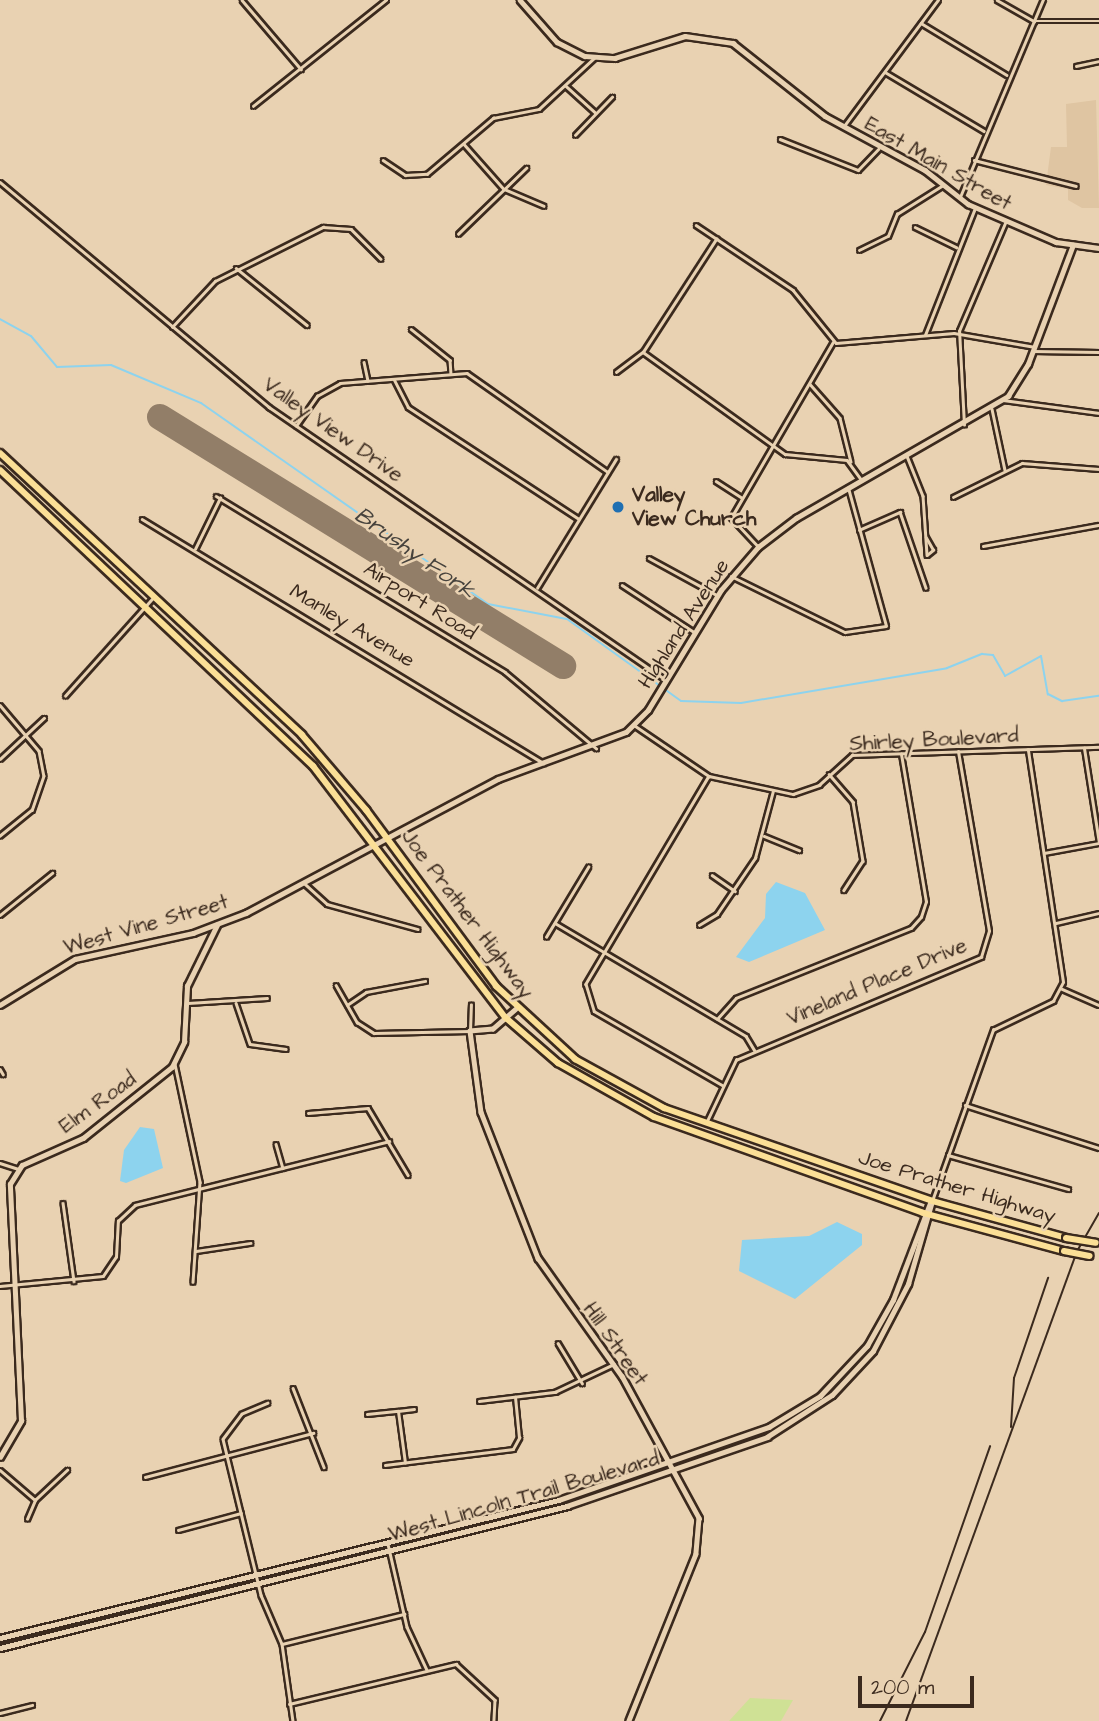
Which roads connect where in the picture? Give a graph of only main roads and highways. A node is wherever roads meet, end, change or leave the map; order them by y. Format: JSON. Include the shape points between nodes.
{"nodes":[{"id":1,"x":520,"y":0,"type":"edge"},
{"id":2,"x":1073,"y":245,"type":"junction"},
{"id":3,"x":1099,"y":248,"type":"edge"},
{"id":4,"x":0,"y":453,"type":"edge"},
{"id":5,"x":0,"y":470,"type":"edge"},
{"id":6,"x":387,"y":838,"type":"junction"},
{"id":7,"x":376,"y":844,"type":"junction"},
{"id":8,"x":304,"y":883,"type":"joint"},
{"id":9,"x":217,"y":925,"type":"junction"},
{"id":10,"x":0,"y":1005,"type":"edge"},
{"id":11,"x":516,"y":1009,"type":"junction"},
{"id":12,"x":506,"y":1018,"type":"junction"},
{"id":13,"x":932,"y":1201,"type":"junction"},
{"id":14,"x":923,"y":1213,"type":"junction"},
{"id":15,"x":931,"y":1215,"type":"junction"},
{"id":16,"x":1098,"y":1243,"type":"edge"},
{"id":17,"x":1099,"y":1257,"type":"edge"},
{"id":18,"x":0,"y":1457,"type":"edge"},
{"id":19,"x":673,"y":1462,"type":"junction"},
{"id":20,"x":677,"y":1470,"type":"junction"},
{"id":21,"x":0,"y":1638,"type":"edge"},
{"id":22,"x":0,"y":1648,"type":"edge"},
{"id":23,"x":629,"y":1721,"type":"edge"}],
"edges":[{"from":1,"to":2,"type":"main road","name":"East Main Street","via":[[557,42],[594,58],[615,58],[685,36],[724,40],[843,128],[975,208]]},
{"from":2,"to":3,"type":"main road","name":"East Main Street"},
{"from":2,"to":6,"type":"main road","name":"Highland Avenue","via":[[1034,349],[1003,400],[848,488],[758,547],[731,576],[634,725],[596,748],[544,763]]},
{"from":4,"to":6,"type":"highway","name":"Joe Prather Highway","via":[[294,726]]},
{"from":5,"to":7,"type":"highway","name":"Joe Prather Highway","via":[[147,604],[321,774]]},
{"from":6,"to":7,"type":"main road","name":"Highland Avenue"},
{"from":6,"to":11,"type":"highway","name":"Joe Prather Highway"},
{"from":7,"to":8,"type":"main road","name":"Highland Avenue"},
{"from":7,"to":12,"type":"highway","name":"Joe Prather Highway"},
{"from":8,"to":9,"type":"main road","name":"West Vine Street"},
{"from":9,"to":10,"type":"main road","name":"West Vine Street","via":[[71,961]]},
{"from":9,"to":18,"type":"main road","name":"Elm Road","via":[[184,1003],[184,1042],[175,1064],[83,1138],[18,1169],[7,1201],[21,1421]]},
{"from":11,"to":12,"type":"main road"},
{"from":11,"to":13,"type":"highway","name":"Joe Prather Highway","via":[[604,1079],[706,1122]]},
{"from":12,"to":14,"type":"highway","name":"Joe Prather Highway","via":[[558,1063],[626,1105]]},
{"from":12,"to":19,"type":"main road","name":"Hill Street","via":[[488,1030],[470,1031],[478,1105],[534,1249],[614,1364]]},
{"from":13,"to":14,"type":"main road","name":"West Lincoln Trail Boulevard"},
{"from":13,"to":15,"type":"main road","name":"West Lincoln Trail Boulevard"},
{"from":13,"to":16,"type":"highway","name":"Joe Prather Highway","bridge":true},
{"from":14,"to":15,"type":"highway","name":"Joe Prather Highway"},
{"from":14,"to":19,"type":"main road","name":"West Lincoln Trail Boulevard","via":[[888,1310],[837,1380],[780,1422]]},
{"from":15,"to":17,"type":"highway","name":"Joe Prather Highway","bridge":true},
{"from":15,"to":20,"type":"main road","name":"West Lincoln Trail Boulevard","via":[[896,1312],[850,1378],[779,1431]]},
{"from":19,"to":20,"type":"main road","name":"Hill Street"},
{"from":19,"to":21,"type":"main road","name":"West Lincoln Trail Boulevard","via":[[559,1500]]},
{"from":20,"to":22,"type":"main road","name":"West Lincoln Trail Boulevard","via":[[390,1552]]},
{"from":20,"to":23,"type":"main road","name":"Hill Street","via":[[697,1510],[698,1545]]}]}
